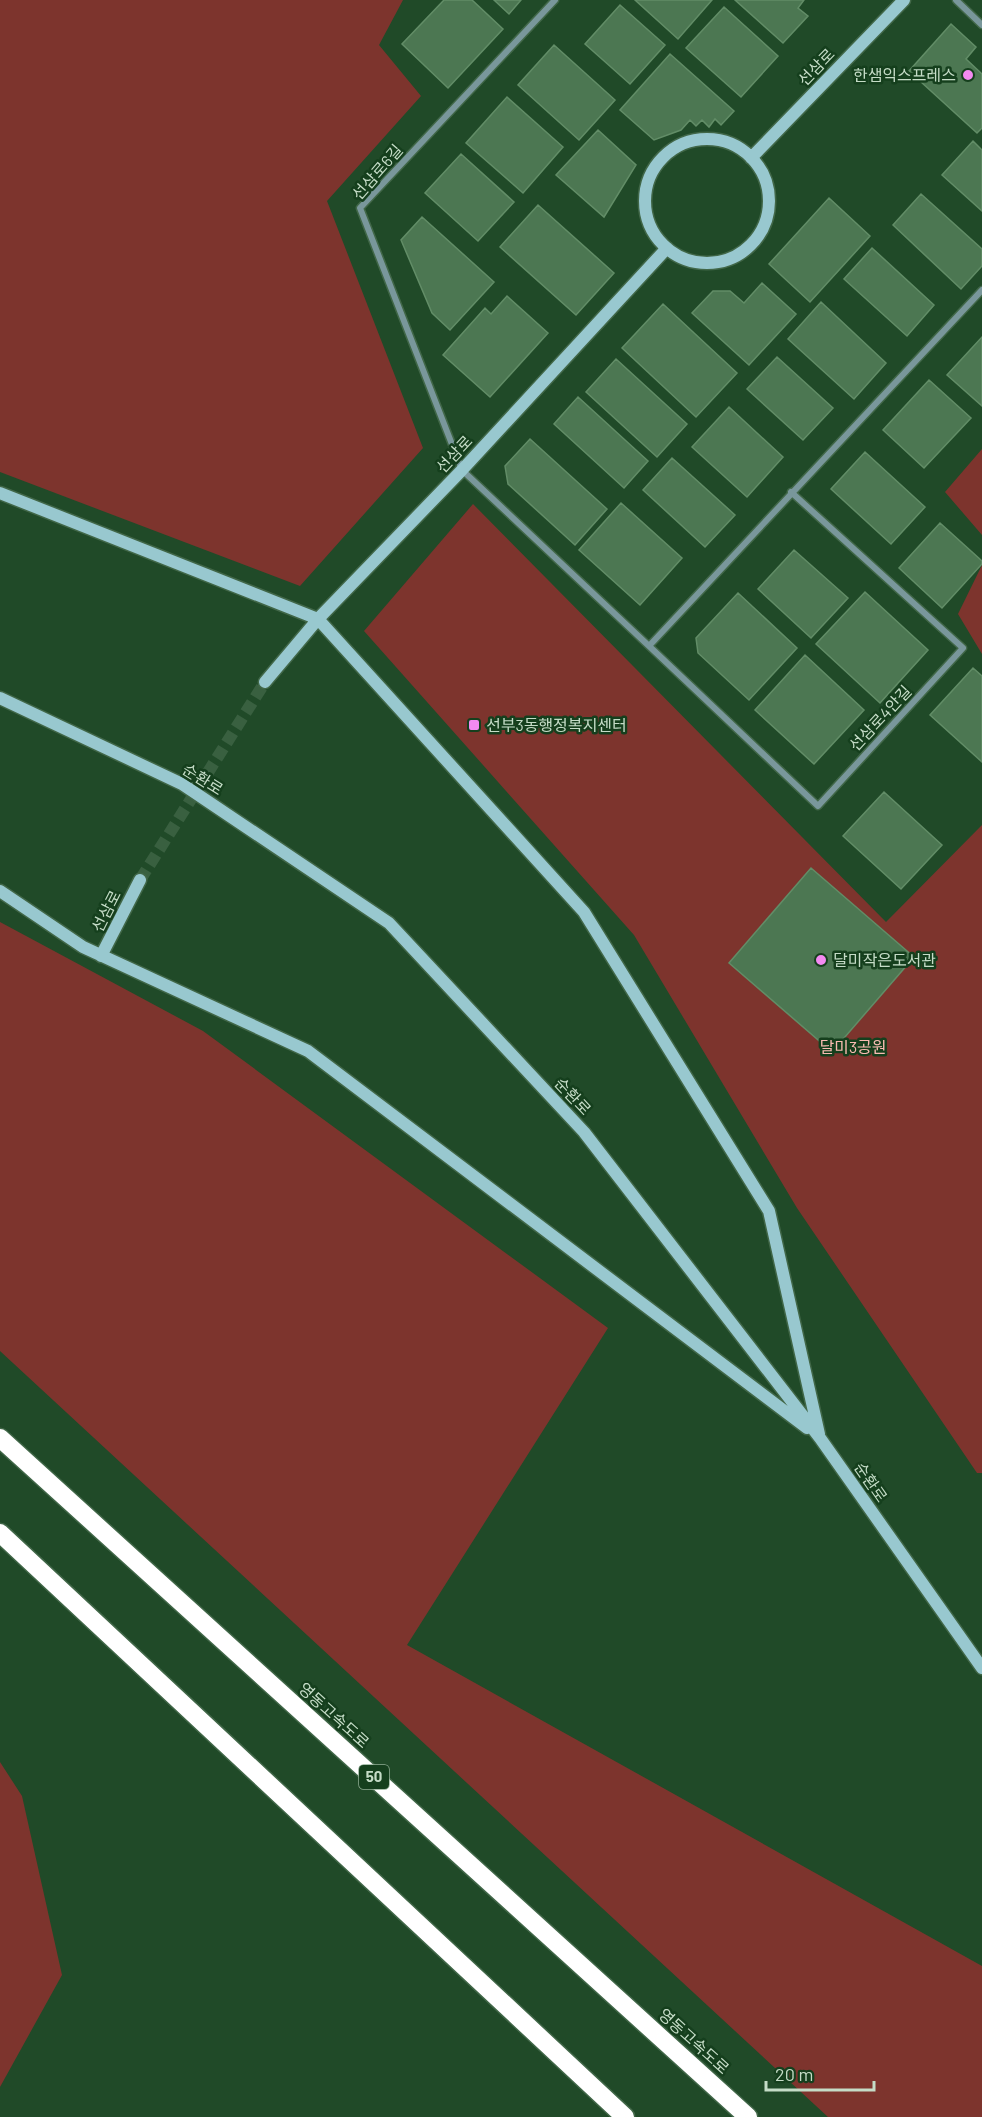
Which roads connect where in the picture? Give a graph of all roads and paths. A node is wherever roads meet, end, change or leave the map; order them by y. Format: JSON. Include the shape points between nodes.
{"nodes":[{"id":1,"x":555,"y":0,"type":"edge"},
{"id":2,"x":904,"y":0,"type":"edge"},
{"id":3,"x":956,"y":0,"type":"edge"},
{"id":4,"x":982,"y":25,"type":"edge"},
{"id":5,"x":751,"y":158,"type":"junction"},
{"id":6,"x":667,"y":248,"type":"junction"},
{"id":7,"x":982,"y":290,"type":"edge"},
{"id":8,"x":462,"y":470,"type":"junction"},
{"id":9,"x":791,"y":492,"type":"junction"},
{"id":10,"x":0,"y":493,"type":"edge"},
{"id":11,"x":318,"y":619,"type":"junction"},
{"id":12,"x":649,"y":646,"type":"junction"},
{"id":13,"x":265,"y":682,"type":"tunnel mouth"},
{"id":14,"x":0,"y":698,"type":"edge"},
{"id":15,"x":140,"y":880,"type":"tunnel mouth"},
{"id":16,"x":0,"y":891,"type":"edge"},
{"id":17,"x":101,"y":956,"type":"junction"},
{"id":18,"x":0,"y":1438,"type":"edge"},
{"id":19,"x":820,"y":1438,"type":"junction"},
{"id":20,"x":0,"y":1533,"type":"edge"},
{"id":21,"x":982,"y":1668,"type":"edge"},
{"id":22,"x":626,"y":2117,"type":"edge"},
{"id":23,"x":748,"y":2117,"type":"edge"}],
"edges":[{"from":1,"to":8,"type":"street","name":"선삼로6길","via":[[360,208]]},
{"from":2,"to":5,"type":"main road","name":"선삼로"},
{"from":3,"to":4,"type":"street"},
{"from":5,"to":6,"type":"main road","via":[[764,175],[769,195],[768,216],[759,236],[745,251],[726,260],[705,263],[684,259]]},
{"from":5,"to":6,"type":"main road","via":[[735,146],[716,140],[696,140],[677,147],[662,159],[645,194],[646,214],[654,233]]},
{"from":6,"to":8,"type":"main road","name":"선삼로"},
{"from":7,"to":9,"type":"street"},
{"from":8,"to":11,"type":"main road","name":"선삼로"},
{"from":8,"to":12,"type":"street","name":"선삼로4안길"},
{"from":9,"to":12,"type":"street"},
{"from":9,"to":12,"type":"street","name":"선삼로4안길","via":[[963,648],[818,806]]},
{"from":10,"to":11,"type":"main road"},
{"from":11,"to":13,"type":"main road","name":"선삼로"},
{"from":11,"to":19,"type":"main road","via":[[584,912],[769,1211]]},
{"from":14,"to":19,"type":"main road","name":"순환로","via":[[182,784],[389,923],[584,1132]]},
{"from":15,"to":17,"type":"main road","name":"선삼로"},
{"from":16,"to":17,"type":"main road"},
{"from":17,"to":19,"type":"main road","via":[[308,1051]]},
{"from":18,"to":23,"type":"highway","name":"영동고속도로","number":"50"},
{"from":19,"to":21,"type":"main road","name":"순환로"},
{"from":20,"to":22,"type":"highway"}]}
